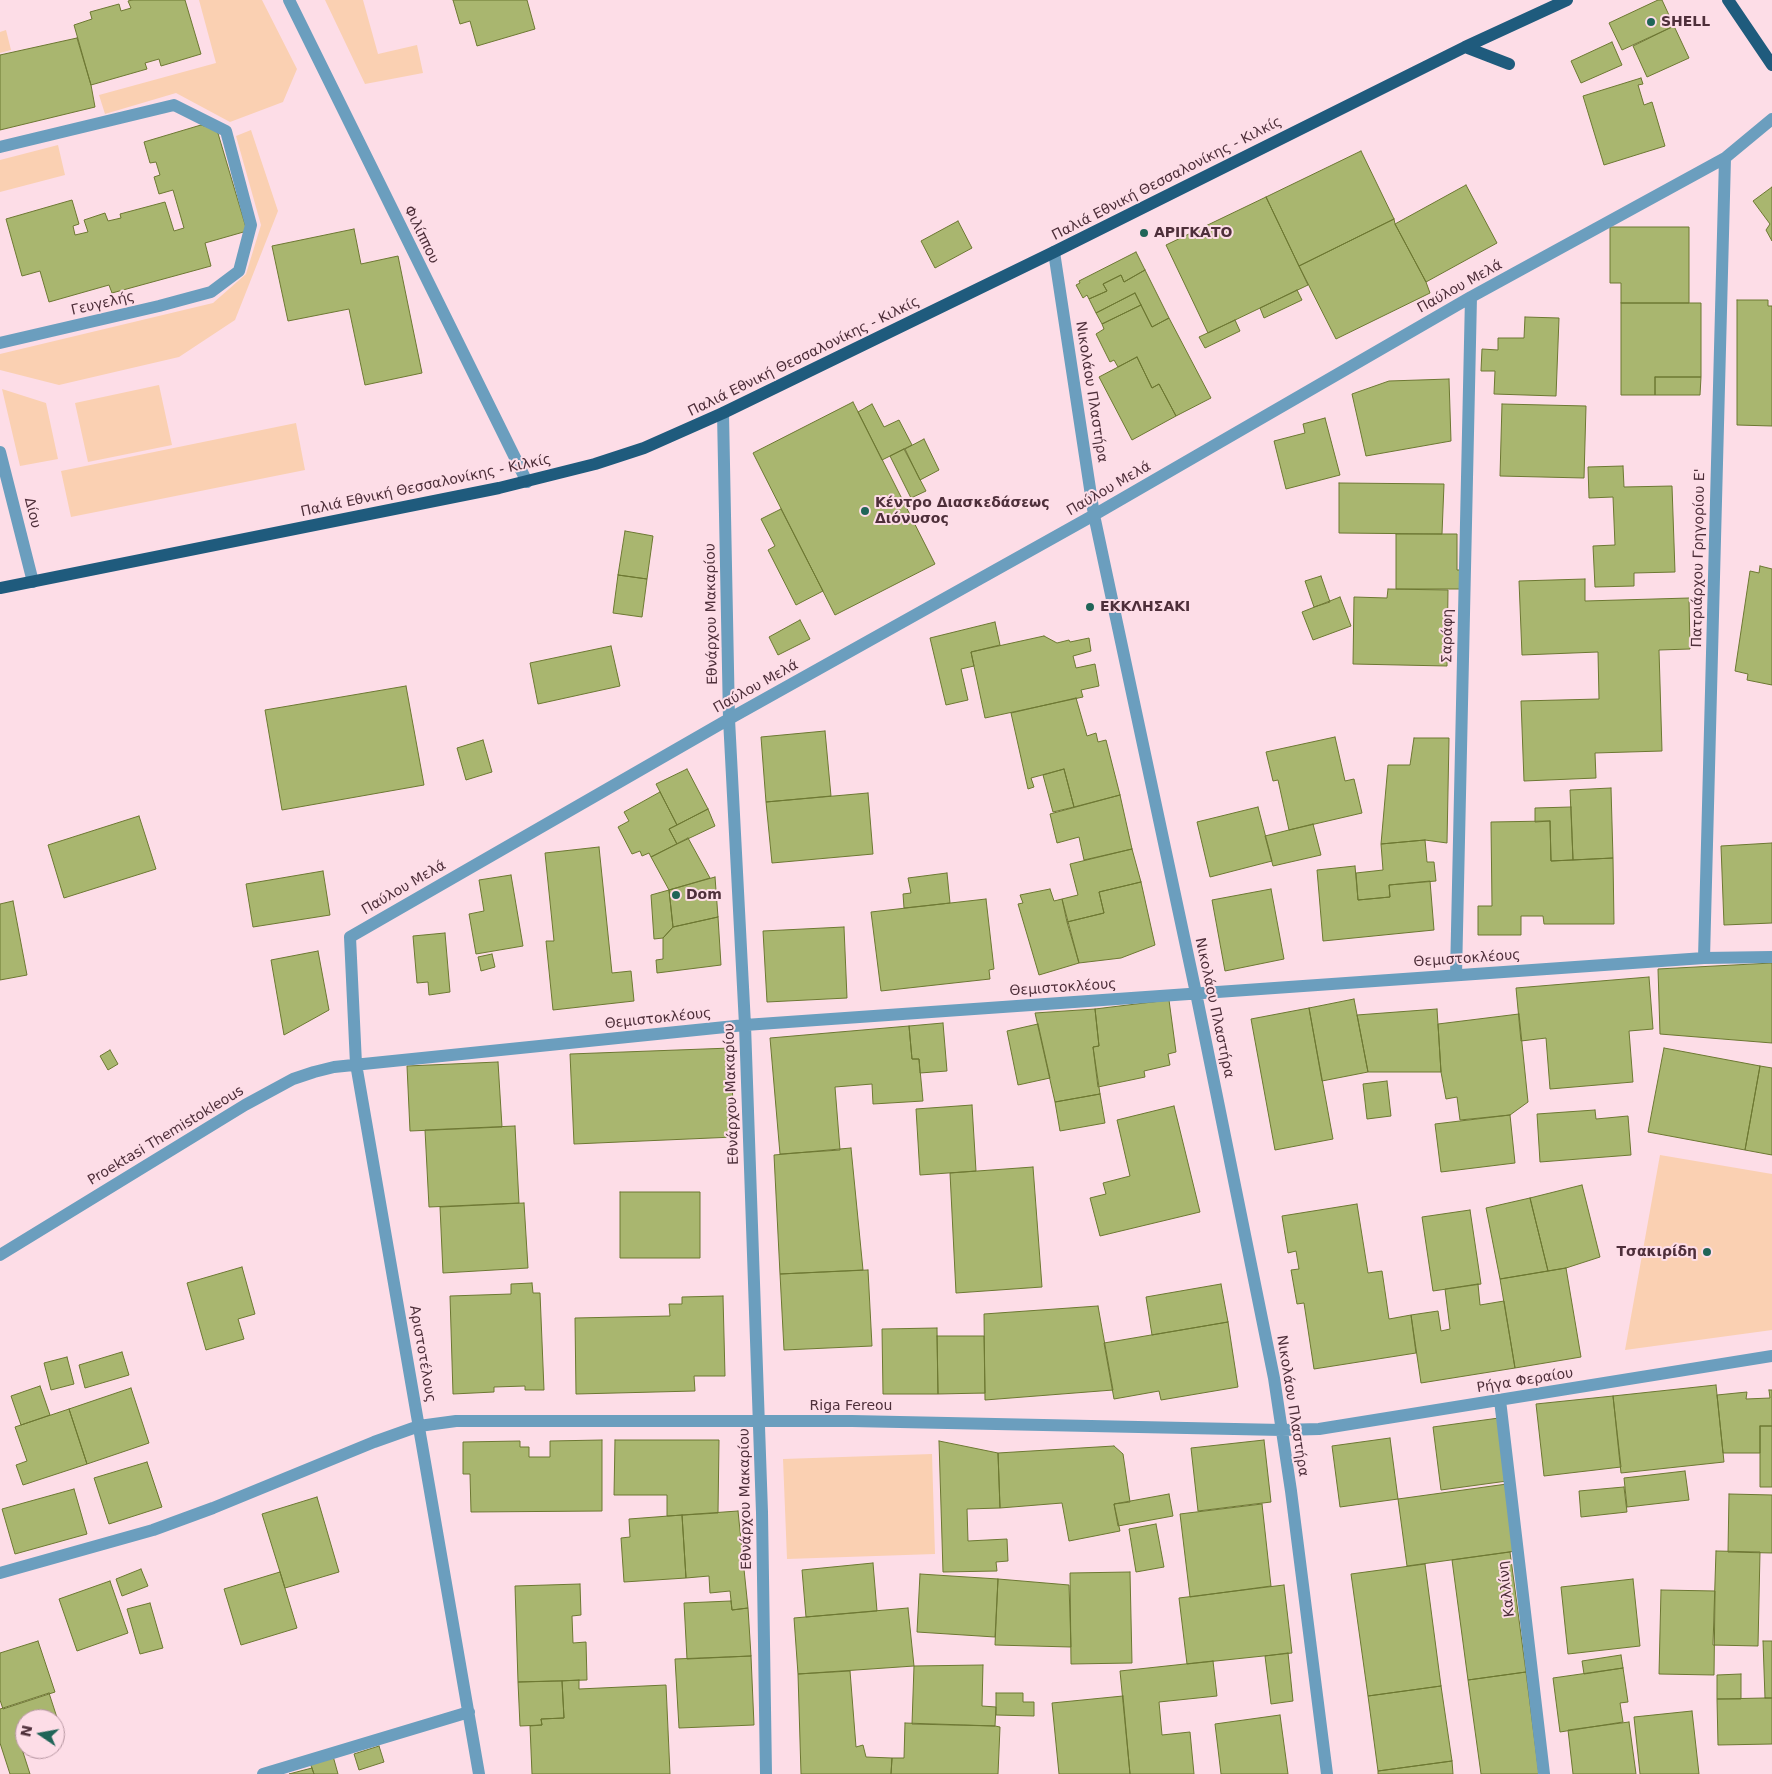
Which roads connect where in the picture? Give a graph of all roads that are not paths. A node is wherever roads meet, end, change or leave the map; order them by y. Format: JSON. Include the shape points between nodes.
{"nodes":[{"id":1,"x":289,"y":0,"type":"edge"},
{"id":2,"x":1567,"y":0,"type":"edge"},
{"id":3,"x":1730,"y":1,"type":"edge"},
{"id":4,"x":1465,"y":47,"type":"junction"},
{"id":5,"x":1509,"y":64,"type":"dead end"},
{"id":6,"x":1772,"y":64,"type":"edge"},
{"id":7,"x":1772,"y":119,"type":"edge"},
{"id":8,"x":0,"y":147,"type":"edge"},
{"id":9,"x":1725,"y":158,"type":"junction"},
{"id":10,"x":1054,"y":252,"type":"junction"},
{"id":11,"x":1471,"y":297,"type":"junction"},
{"id":12,"x":0,"y":342,"type":"edge"},
{"id":13,"x":723,"y":413,"type":"junction"},
{"id":14,"x":0,"y":452,"type":"edge"},
{"id":15,"x":527,"y":482,"type":"junction"},
{"id":16,"x":1094,"y":515,"type":"junction"},
{"id":17,"x":33,"y":582,"type":"junction"},
{"id":18,"x":0,"y":588,"type":"edge"},
{"id":19,"x":729,"y":719,"type":"junction"},
{"id":20,"x":350,"y":936,"type":"joint"},
{"id":21,"x":1772,"y":957,"type":"edge"},
{"id":22,"x":1704,"y":958,"type":"junction"},
{"id":23,"x":1456,"y":975,"type":"junction"},
{"id":24,"x":1196,"y":993,"type":"junction"},
{"id":25,"x":744,"y":1025,"type":"junction"},
{"id":26,"x":356,"y":1064,"type":"junction"},
{"id":27,"x":0,"y":1255,"type":"edge"},
{"id":28,"x":1772,"y":1356,"type":"edge"},
{"id":29,"x":1500,"y":1400,"type":"junction"},
{"id":30,"x":759,"y":1421,"type":"junction"},
{"id":31,"x":419,"y":1426,"type":"junction"},
{"id":32,"x":1282,"y":1430,"type":"junction"},
{"id":33,"x":0,"y":1573,"type":"edge"},
{"id":34,"x":469,"y":1712,"type":"junction"},
{"id":35,"x":263,"y":1774,"type":"edge"},
{"id":36,"x":480,"y":1774,"type":"edge"},
{"id":37,"x":766,"y":1774,"type":"edge"},
{"id":38,"x":1327,"y":1774,"type":"edge"},
{"id":39,"x":1544,"y":1774,"type":"edge"}],
"edges":[{"from":1,"to":15,"type":"street","name":"Φιλίππου"},
{"from":2,"to":4,"type":"main road","name":"Παλιά Εθνική Θεσσαλονίκης - Κιλκίς"},
{"from":3,"to":6,"type":"main road"},
{"from":4,"to":5,"type":"main road"},
{"from":4,"to":10,"type":"main road","name":"Παλιά Εθνική Θεσσαλονίκης - Κιλκίς"},
{"from":7,"to":9,"type":"street","name":"Παύλου Μελά"},
{"from":8,"to":12,"type":"street","name":"Γευγελής","via":[[174,105],[226,131],[251,225],[239,271],[211,292]]},
{"from":9,"to":11,"type":"street","name":"Παύλου Μελά"},
{"from":9,"to":22,"type":"street","name":"Πατριάρχου Γρηγορίου Ε'"},
{"from":10,"to":13,"type":"main road","name":"Παλιά Εθνική Θεσσαλονίκης - Κιλκίς"},
{"from":10,"to":16,"type":"street","name":"Νικολάου Πλαστήρα"},
{"from":11,"to":16,"type":"street","name":"Παύλου Μελά"},
{"from":11,"to":23,"type":"street","name":"Σαράφη"},
{"from":13,"to":15,"type":"main road","name":"Παλιά Εθνική Θεσσαλονίκης - Κιλκίς","via":[[644,448]]},
{"from":13,"to":19,"type":"street","name":"Εθνάρχου Μακαρίου"},
{"from":14,"to":17,"type":"street","name":"Δίου"},
{"from":15,"to":17,"type":"main road","name":"Παλιά Εθνική Θεσσαλονίκης - Κιλκίς"},
{"from":16,"to":19,"type":"street","name":"Παύλου Μελά"},
{"from":16,"to":24,"type":"street","name":"Νικολάου Πλαστήρα"},
{"from":17,"to":18,"type":"main road","name":"Παλιά Εθνική Θεσσαλονίκης - Κιλκίς"},
{"from":19,"to":20,"type":"street","name":"Παύλου Μελά"},
{"from":19,"to":25,"type":"street","name":"Εθνάρχου Μακαρίου"},
{"from":20,"to":26,"type":"street","name":"Αριστοτέλους"},
{"from":21,"to":22,"type":"street","name":"Θεμιστοκλέους"},
{"from":22,"to":23,"type":"street","name":"Θεμιστοκλέους"},
{"from":23,"to":24,"type":"street","name":"Θεμιστοκλέους"},
{"from":24,"to":25,"type":"street","name":"Θεμιστοκλέους"},
{"from":24,"to":32,"type":"street","name":"Νικολάου Πλαστήρα"},
{"from":25,"to":26,"type":"street","name":"Θεμιστοκλέους"},
{"from":25,"to":30,"type":"street","name":"Εθνάρχου Μακαρίου"},
{"from":26,"to":27,"type":"street","name":"Proektasi Themistokleous","via":[[293,1079]]},
{"from":26,"to":31,"type":"street","name":"Αριστοτέλους"},
{"from":28,"to":29,"type":"street","name":"Ρήγα Φεραίου"},
{"from":29,"to":32,"type":"street","name":"Ρήγα Φεραίου","via":[[1319,1429]]},
{"from":29,"to":39,"type":"street","name":"Καλλίνη"},
{"from":30,"to":31,"type":"street","name":"Riga Fereou","via":[[456,1421]]},
{"from":30,"to":32,"type":"street","name":"Riga Fereou"},
{"from":30,"to":37,"type":"street","name":"Εθνάρχου Μακαρίου"},
{"from":31,"to":33,"type":"street","name":"Riga Fereou","via":[[161,1527]]},
{"from":31,"to":34,"type":"street","name":"Αριστοτέλους"},
{"from":32,"to":38,"type":"street","name":"Νικολάου Πλαστήρα"},
{"from":34,"to":35,"type":"street"},
{"from":34,"to":36,"type":"street","name":"Αριστοτέλους"}]}
